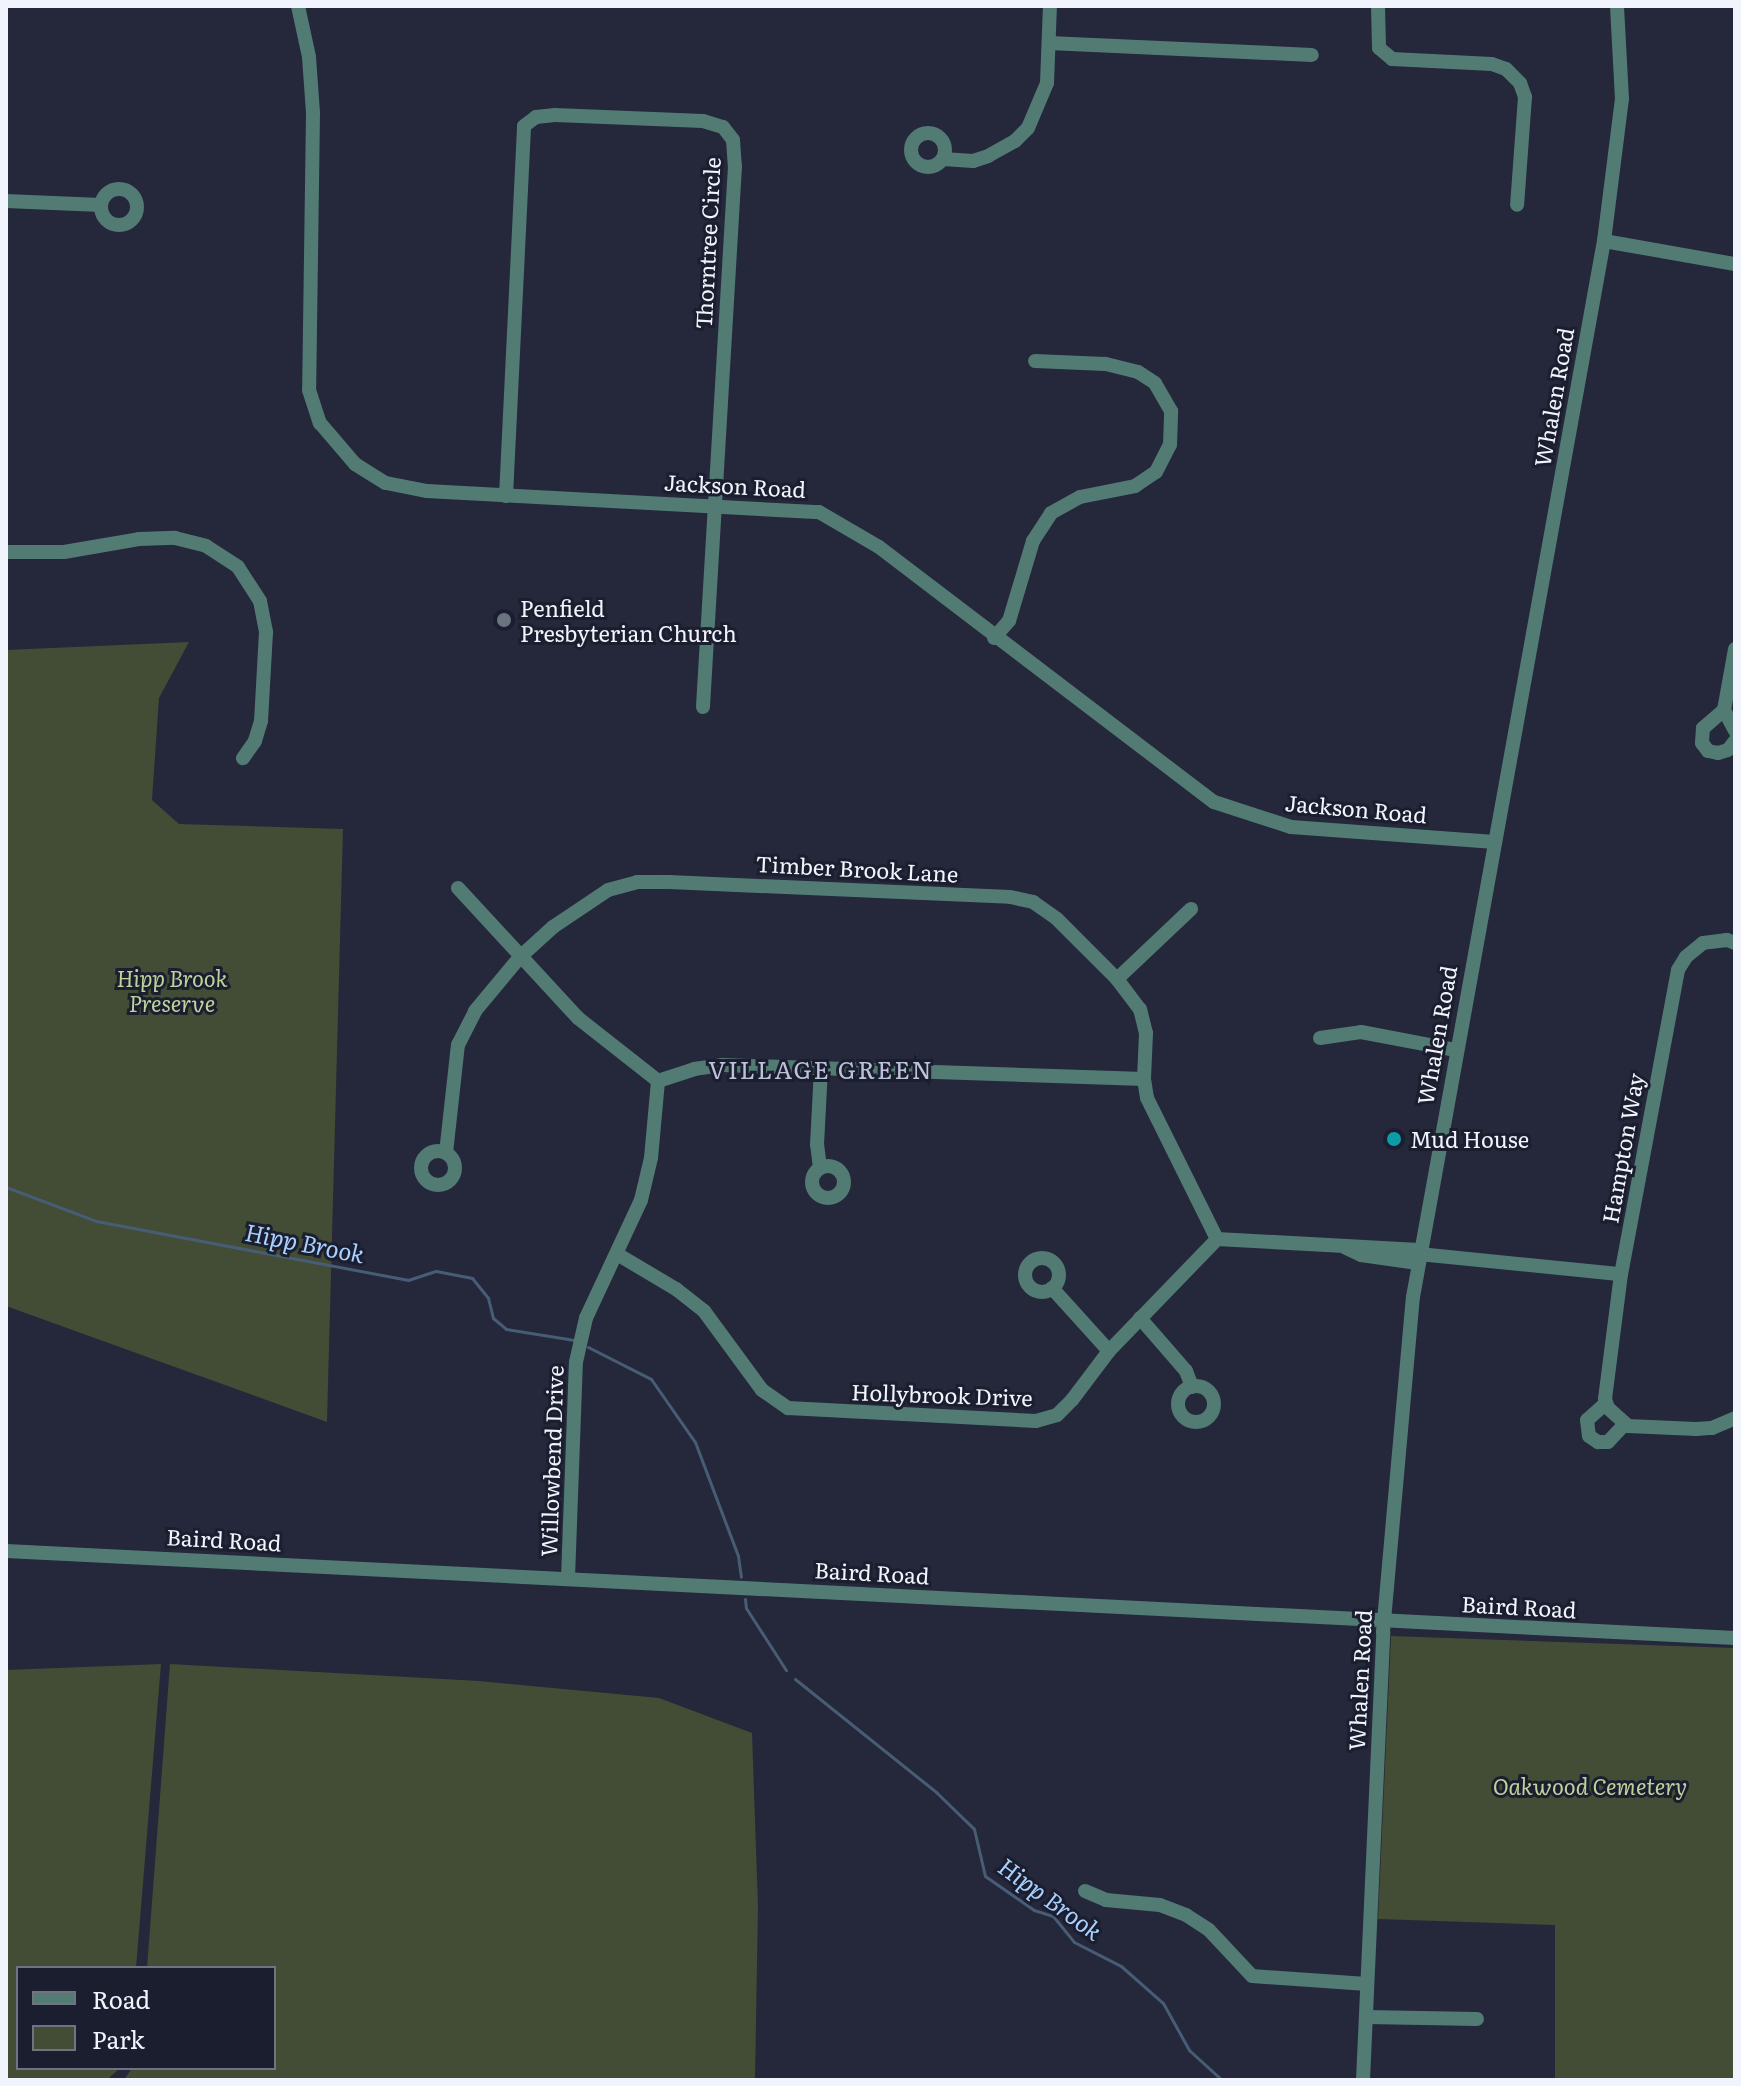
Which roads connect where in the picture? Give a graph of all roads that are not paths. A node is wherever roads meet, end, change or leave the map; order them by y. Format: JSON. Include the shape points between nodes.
{"nodes":[{"id":1,"x":298,"y":6,"type":"edge"},
{"id":2,"x":1050,"y":6,"type":"edge"},
{"id":3,"x":1378,"y":6,"type":"edge"},
{"id":4,"x":1617,"y":6,"type":"edge"},
{"id":5,"x":1049,"y":43,"type":"junction"},
{"id":6,"x":1312,"y":55,"type":"dead end"},
{"id":7,"x":943,"y":159,"type":"dead end"},
{"id":8,"x":6,"y":201,"type":"edge"},
{"id":9,"x":101,"y":205,"type":"dead end"},
{"id":10,"x":1517,"y":205,"type":"dead end"},
{"id":11,"x":1604,"y":241,"type":"junction"},
{"id":12,"x":1735,"y":264,"type":"edge"},
{"id":13,"x":1035,"y":361,"type":"dead end"},
{"id":14,"x":506,"y":496,"type":"junction"},
{"id":15,"x":715,"y":506,"type":"junction"},
{"id":16,"x":6,"y":552,"type":"edge"},
{"id":17,"x":994,"y":638,"type":"junction"},
{"id":18,"x":1735,"y":649,"type":"edge"},
{"id":19,"x":703,"y":707,"type":"dead end"},
{"id":20,"x":1724,"y":710,"type":"junction"},
{"id":21,"x":1735,"y":731,"type":"edge"},
{"id":22,"x":1735,"y":741,"type":"edge"},
{"id":23,"x":243,"y":758,"type":"dead end"},
{"id":24,"x":1494,"y":842,"type":"junction"},
{"id":25,"x":458,"y":888,"type":"dead end"},
{"id":26,"x":1191,"y":909,"type":"dead end"},
{"id":27,"x":1735,"y":943,"type":"edge"},
{"id":28,"x":520,"y":957,"type":"junction"},
{"id":29,"x":1117,"y":979,"type":"junction"},
{"id":30,"x":1320,"y":1038,"type":"dead end"},
{"id":31,"x":1456,"y":1050,"type":"junction"},
{"id":32,"x":821,"y":1069,"type":"junction"},
{"id":33,"x":1144,"y":1079,"type":"junction"},
{"id":34,"x":658,"y":1081,"type":"junction"},
{"id":35,"x":446,"y":1153,"type":"dead end"},
{"id":36,"x":820,"y":1168,"type":"dead end"},
{"id":37,"x":1217,"y":1239,"type":"junction"},
{"id":38,"x":617,"y":1254,"type":"junction"},
{"id":39,"x":1418,"y":1256,"type":"junction"},
{"id":40,"x":1621,"y":1274,"type":"junction"},
{"id":41,"x":1052,"y":1288,"type":"dead end"},
{"id":42,"x":1140,"y":1318,"type":"junction"},
{"id":43,"x":1109,"y":1351,"type":"junction"},
{"id":44,"x":1192,"y":1387,"type":"dead end"},
{"id":45,"x":1605,"y":1404,"type":"junction"},
{"id":46,"x":1735,"y":1418,"type":"edge"},
{"id":47,"x":1625,"y":1424,"type":"junction"},
{"id":48,"x":6,"y":1551,"type":"edge"},
{"id":49,"x":568,"y":1578,"type":"junction"},
{"id":50,"x":1383,"y":1622,"type":"junction"},
{"id":51,"x":1735,"y":1638,"type":"edge"},
{"id":52,"x":1085,"y":1891,"type":"dead end"},
{"id":53,"x":1367,"y":1984,"type":"junction"},
{"id":54,"x":1366,"y":2017,"type":"junction"},
{"id":55,"x":1477,"y":2019,"type":"dead end"},
{"id":56,"x":1363,"y":2080,"type":"edge"}],
"edges":[{"from":1,"to":14,"type":"street","name":"Jackson Road","via":[[313,113],[308,376],[320,423],[347,458],[386,483]]},
{"from":2,"to":5,"type":"street"},
{"from":3,"to":10,"type":"street","via":[[1377,37],[1383,54],[1404,60],[1492,64],[1520,83],[1525,97]]},
{"from":4,"to":11,"type":"street","name":"Whalen Road","via":[[1621,121]]},
{"from":5,"to":6,"type":"street"},
{"from":5,"to":7,"type":"street","via":[[1043,100],[1028,128],[988,156]]},
{"from":8,"to":9,"type":"street"},
{"from":11,"to":12,"type":"street"},
{"from":11,"to":24,"type":"street","name":"Whalen Road"},
{"from":13,"to":17,"type":"street","via":[[1105,364],[1138,372],[1155,383],[1167,403],[1170,445],[1156,472],[1145,480],[1080,497],[1051,513],[1033,541],[1009,621]]},
{"from":14,"to":15,"type":"street","name":"Jackson Road"},
{"from":14,"to":15,"type":"street","name":"Thorntree Circle","via":[[524,126],[536,117],[555,115],[703,121],[729,133],[735,151]]},
{"from":15,"to":17,"type":"street","name":"Jackson Road","via":[[819,512],[879,547]]},
{"from":15,"to":19,"type":"street"},
{"from":16,"to":23,"type":"street","via":[[64,552],[175,538],[206,546],[238,567],[260,601],[266,632],[261,721]]},
{"from":17,"to":24,"type":"street","name":"Jackson Road","via":[[1199,792],[1230,809],[1291,827]]},
{"from":18,"to":20,"type":"street"},
{"from":20,"to":21,"type":"street"},
{"from":20,"to":22,"type":"street","via":[[1703,728],[1702,743],[1718,753]]},
{"from":24,"to":31,"type":"street","name":"Whalen Road"},
{"from":25,"to":28,"type":"street"},
{"from":26,"to":29,"type":"street"},
{"from":27,"to":40,"type":"street","name":"Hampton Way","via":[[1703,943],[1678,970]]},
{"from":28,"to":29,"type":"street","name":"Timber Brook Lane","via":[[578,907],[608,890],[637,882],[669,882],[1022,898],[1057,919]]},
{"from":28,"to":34,"type":"street","via":[[578,1018]]},
{"from":28,"to":35,"type":"street","name":"Timber Brook Lane","via":[[475,1011],[458,1045]]},
{"from":29,"to":33,"type":"street","name":"Timber Brook Lane","via":[[1144,1020]]},
{"from":30,"to":31,"type":"street","via":[[1361,1032]]},
{"from":31,"to":39,"type":"street","name":"Whalen Road"},
{"from":32,"to":33,"type":"street"},
{"from":32,"to":34,"type":"street","via":[[722,1065]]},
{"from":32,"to":36,"type":"street"},
{"from":33,"to":37,"type":"street","name":"Timber Brook Lane","via":[[1153,1112]]},
{"from":34,"to":38,"type":"street","name":"Willowbend Drive","via":[[647,1179]]},
{"from":37,"to":39,"type":"street"},
{"from":37,"to":42,"type":"street","name":"Hollybrook Drive"},
{"from":38,"to":43,"type":"street","name":"Hollybrook Drive","via":[[704,1311],[762,1390],[788,1408],[1047,1419],[1072,1400]]},
{"from":38,"to":49,"type":"street","name":"Willowbend Drive","via":[[586,1318],[576,1362]]},
{"from":39,"to":40,"type":"street"},
{"from":39,"to":50,"type":"street","name":"Whalen Road"},
{"from":40,"to":45,"type":"street","name":"Hampton Way"},
{"from":41,"to":43,"type":"street"},
{"from":42,"to":43,"type":"street","name":"Hollybrook Drive"},
{"from":42,"to":44,"type":"street","via":[[1186,1371]]},
{"from":45,"to":47,"type":"street"},
{"from":45,"to":47,"type":"street","name":"Hampton Way","via":[[1587,1420],[1589,1436],[1608,1442]]},
{"from":46,"to":47,"type":"street","name":"Hampton Way","via":[[1696,1429]]},
{"from":48,"to":49,"type":"street","name":"Baird Road"},
{"from":49,"to":50,"type":"street","name":"Baird Road"},
{"from":50,"to":51,"type":"street","name":"Baird Road"},
{"from":50,"to":53,"type":"street","name":"Whalen Road"},
{"from":52,"to":53,"type":"street","via":[[1186,1915],[1209,1930],[1252,1976]]},
{"from":53,"to":54,"type":"street","name":"Whalen Road"},
{"from":54,"to":55,"type":"street"},
{"from":54,"to":56,"type":"street","name":"Whalen Road"}]}
